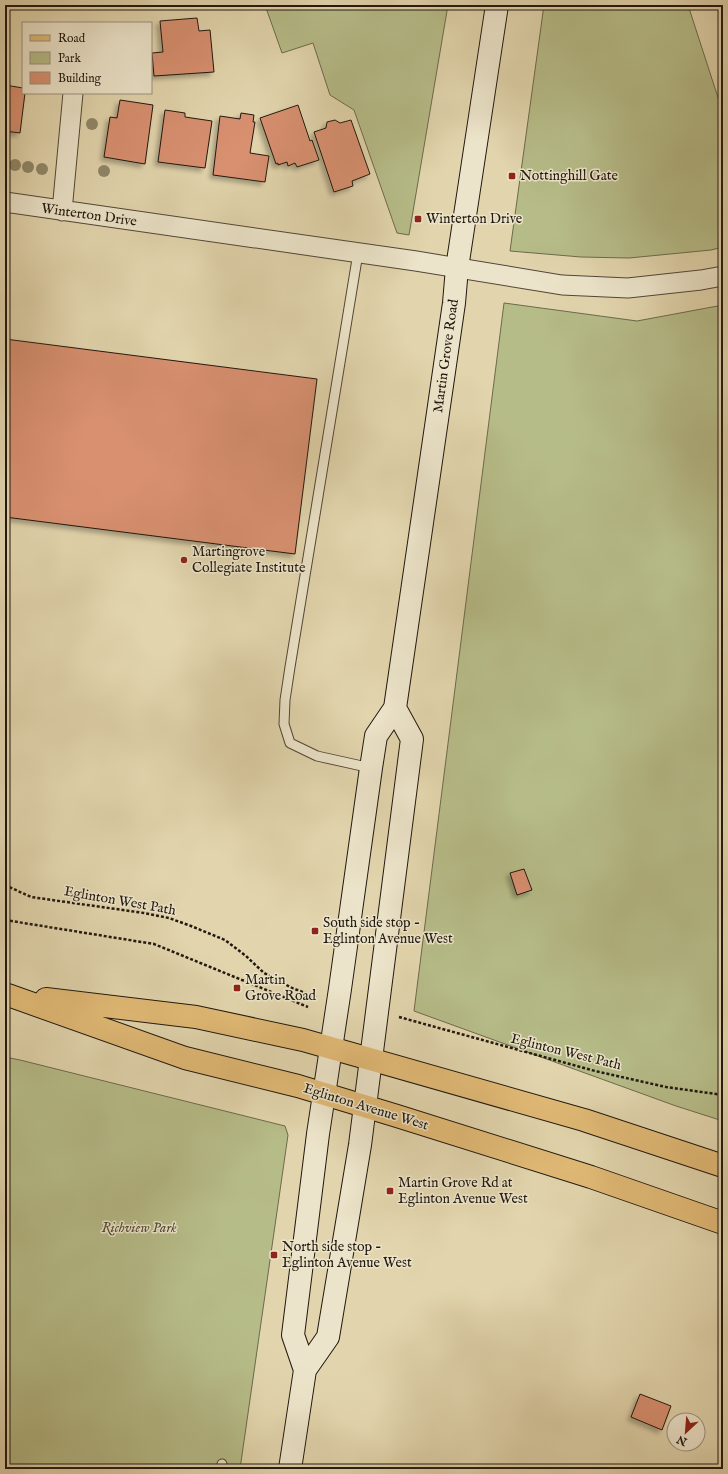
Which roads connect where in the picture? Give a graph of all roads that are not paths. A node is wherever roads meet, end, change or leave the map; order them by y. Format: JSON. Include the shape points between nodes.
{"nodes":[{"id":1,"x":497,"y":5,"type":"edge"},
{"id":2,"x":73,"y":94,"type":"edge"},
{"id":3,"x":5,"y":202,"type":"edge"},
{"id":4,"x":62,"y":211,"type":"junction"},
{"id":5,"x":358,"y":253,"type":"junction"},
{"id":6,"x":457,"y":268,"type":"junction"},
{"id":7,"x":723,"y":276,"type":"edge"},
{"id":8,"x":394,"y":708,"type":"junction"},
{"id":9,"x":371,"y":768,"type":"junction"},
{"id":10,"x":6,"y":994,"type":"edge"},
{"id":11,"x":331,"y":1048,"type":"junction"},
{"id":12,"x":371,"y":1059,"type":"junction"},
{"id":13,"x":324,"y":1094,"type":"junction"},
{"id":14,"x":365,"y":1106,"type":"junction"},
{"id":15,"x":723,"y":1166,"type":"edge"},
{"id":16,"x":723,"y":1223,"type":"edge"},
{"id":17,"x":305,"y":1370,"type":"junction"},
{"id":18,"x":290,"y":1469,"type":"edge"}],
"edges":[{"from":1,"to":6,"type":"main road","name":"Martin Grove Road"},
{"from":2,"to":4,"type":"street"},
{"from":3,"to":4,"type":"street","name":"Winterton Drive"},
{"from":4,"to":5,"type":"street","name":"Winterton Drive"},
{"from":5,"to":6,"type":"street","name":"Winterton Drive"},
{"from":5,"to":9,"type":"lane","via":[[290,667],[284,724],[290,743],[317,756]]},
{"from":6,"to":7,"type":"street","via":[[562,285],[628,288]]},
{"from":6,"to":8,"type":"main road","name":"Martin Grove Road"},
{"from":8,"to":9,"type":"main road","name":"Martin Grove Road","via":[[376,736]]},
{"from":8,"to":12,"type":"main road","name":"Martin Grove Road","via":[[412,740]]},
{"from":9,"to":11,"type":"main road","name":"Martin Grove Road"},
{"from":10,"to":11,"type":"main road","name":"Eglinton Avenue West","via":[[196,1017]]},
{"from":10,"to":13,"type":"main road","name":"Eglinton Avenue West","via":[[185,1058]]},
{"from":11,"to":12,"type":"main road","name":"Eglinton Avenue West"},
{"from":11,"to":13,"type":"main road","name":"Martin Grove Road"},
{"from":12,"to":14,"type":"main road","name":"Martin Grove Road"},
{"from":12,"to":15,"type":"main road","name":"Eglinton Avenue West","via":[[584,1120]]},
{"from":13,"to":14,"type":"main road","name":"Eglinton Avenue West"},
{"from":13,"to":17,"type":"main road","name":"Martin Grove Road","via":[[293,1336]]},
{"from":14,"to":16,"type":"main road","name":"Eglinton Avenue West","via":[[591,1177]]},
{"from":14,"to":17,"type":"main road","name":"Martin Grove Road","via":[[328,1337]]},
{"from":17,"to":18,"type":"main road","name":"Martin Grove Road"}]}
